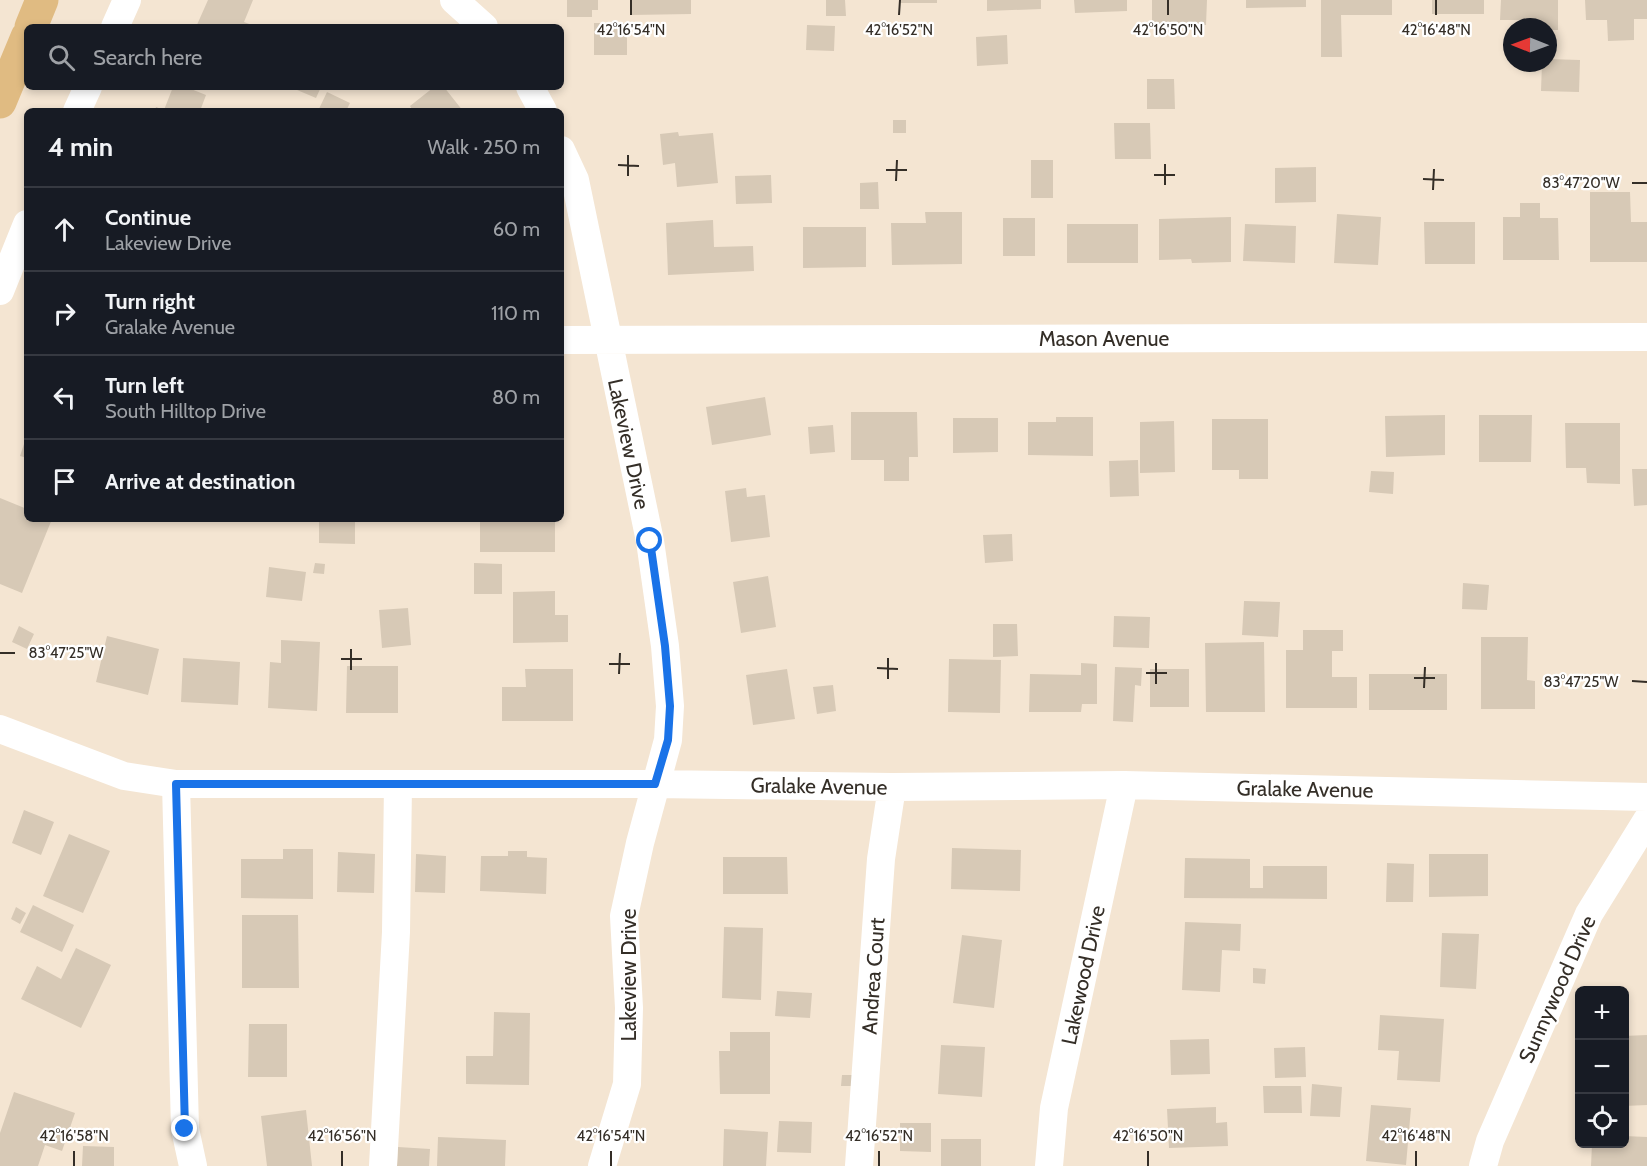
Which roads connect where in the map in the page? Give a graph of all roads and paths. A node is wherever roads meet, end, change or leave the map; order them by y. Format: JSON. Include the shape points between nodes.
{"nodes":[{"id":1,"x":42,"y":0,"type":"edge"},
{"id":2,"x":127,"y":0,"type":"edge"},
{"id":3,"x":454,"y":0,"type":"edge"},
{"id":4,"x":32,"y":24,"type":"edge"},
{"id":5,"x":116,"y":24,"type":"edge"},
{"id":6,"x":481,"y":24,"type":"edge"},
{"id":7,"x":24,"y":44,"type":"edge"},
{"id":8,"x":87,"y":90,"type":"edge"},
{"id":9,"x":532,"y":90,"type":"edge"},
{"id":10,"x":0,"y":102,"type":"edge"},
{"id":11,"x":78,"y":108,"type":"edge"},
{"id":12,"x":541,"y":108,"type":"edge"},
{"id":13,"x":564,"y":157,"type":"edge"},
{"id":14,"x":24,"y":236,"type":"edge"},
{"id":15,"x":0,"y":291,"type":"edge"},
{"id":16,"x":1647,"y":337,"type":"edge"},
{"id":17,"x":564,"y":340,"type":"edge"},
{"id":18,"x":607,"y":340,"type":"junction"},
{"id":19,"x":0,"y":729,"type":"edge"},
{"id":20,"x":176,"y":784,"type":"junction"},
{"id":21,"x":398,"y":784,"type":"junction"},
{"id":22,"x":655,"y":784,"type":"junction"},
{"id":23,"x":1124,"y":785,"type":"junction"},
{"id":24,"x":892,"y":787,"type":"junction"},
{"id":25,"x":1647,"y":797,"type":"edge"},
{"id":26,"x":1647,"y":820,"type":"edge"},
{"id":27,"x":193,"y":1166,"type":"edge"},
{"id":28,"x":383,"y":1166,"type":"edge"},
{"id":29,"x":602,"y":1166,"type":"edge"},
{"id":30,"x":859,"y":1166,"type":"edge"},
{"id":31,"x":1049,"y":1166,"type":"edge"},
{"id":32,"x":1483,"y":1166,"type":"edge"}],
"edges":[{"from":1,"to":4,"type":"main road"},
{"from":2,"to":5,"type":"street"},
{"from":3,"to":6,"type":"street"},
{"from":7,"to":10,"type":"main road"},
{"from":8,"to":11,"type":"street"},
{"from":9,"to":12,"type":"street"},
{"from":13,"to":18,"type":"street","name":"Lakeview Drive","via":[[574,180]]},
{"from":14,"to":15,"type":"street"},
{"from":16,"to":18,"type":"street","name":"Mason Avenue"},
{"from":17,"to":18,"type":"street","name":"Mason Avenue"},
{"from":18,"to":22,"type":"street","name":"Lakeview Drive","via":[[650,541],[665,646],[670,706],[668,740]]},
{"from":19,"to":20,"type":"street","name":"Gralake Avenue","via":[[124,776]]},
{"from":20,"to":21,"type":"street","name":"Gralake Avenue"},
{"from":20,"to":27,"type":"street","via":[[185,1129]]},
{"from":21,"to":22,"type":"street","name":"Gralake Avenue"},
{"from":21,"to":28,"type":"street","via":[[396,932]]},
{"from":22,"to":24,"type":"street","name":"Gralake Avenue"},
{"from":22,"to":29,"type":"street","name":"Lakeview Drive","via":[[624,916],[629,1008],[627,1084]]},
{"from":23,"to":24,"type":"street","name":"Gralake Avenue"},
{"from":23,"to":25,"type":"street","name":"Gralake Avenue"},
{"from":23,"to":31,"type":"street","name":"Lakewood Drive","via":[[1054,1108]]},
{"from":24,"to":30,"type":"street","name":"Andrea Court","via":[[881,859]]},
{"from":26,"to":32,"type":"street","name":"Sunnywood Drive","via":[[1589,914],[1490,1141]]}]}
